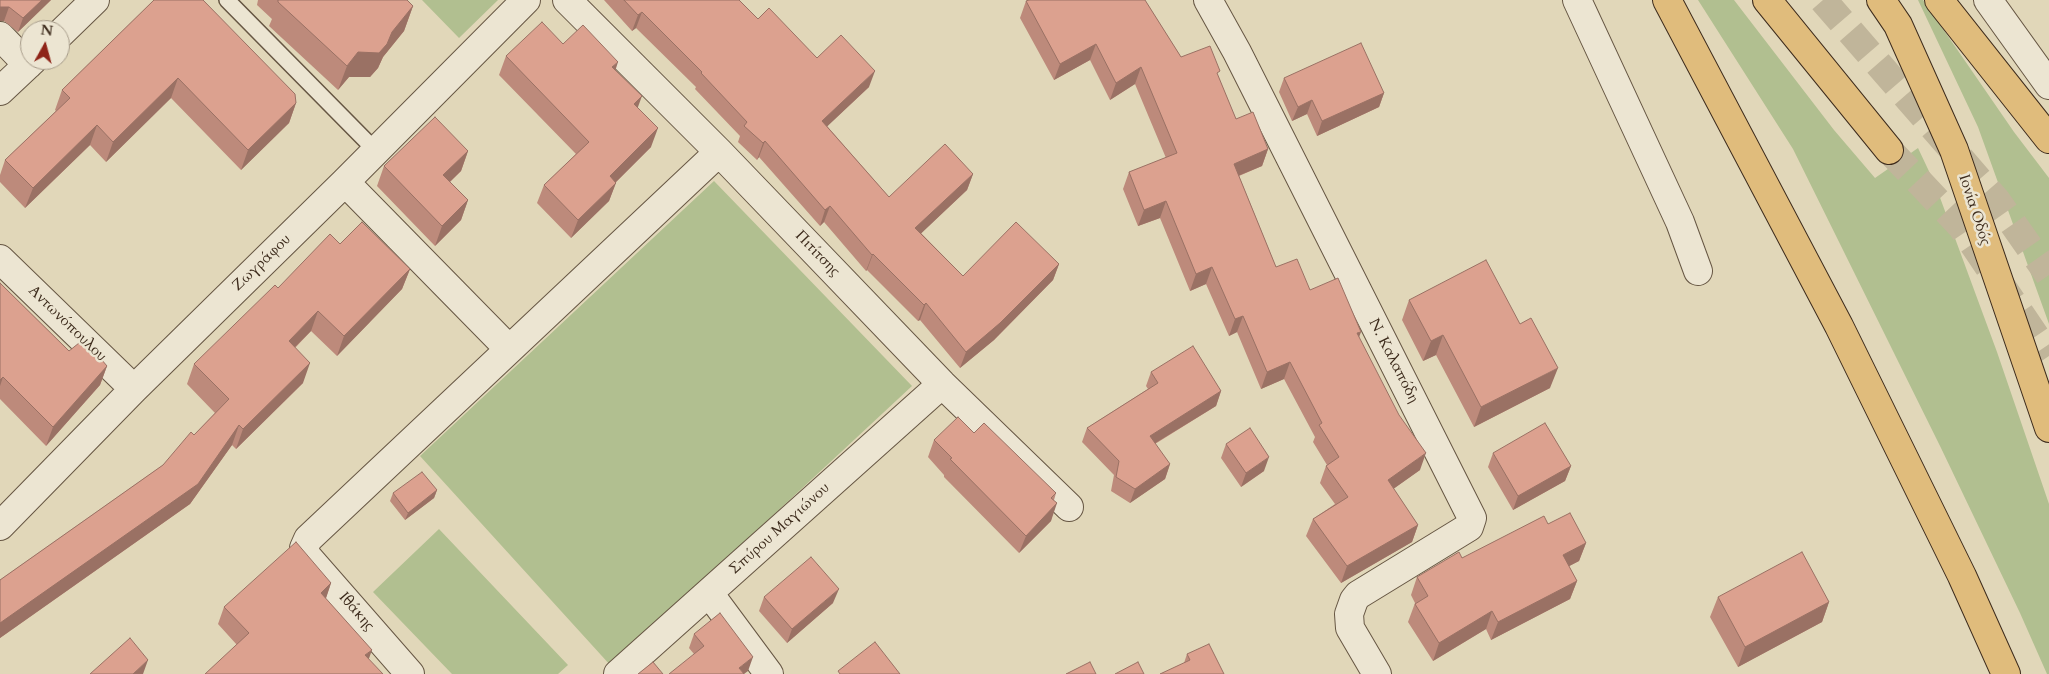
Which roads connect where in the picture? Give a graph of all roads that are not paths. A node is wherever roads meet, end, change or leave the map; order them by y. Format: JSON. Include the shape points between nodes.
{"nodes":[{"id":1,"x":95,"y":0,"type":"edge"},
{"id":2,"x":227,"y":0,"type":"edge"},
{"id":3,"x":526,"y":0,"type":"edge"},
{"id":4,"x":567,"y":0,"type":"edge"},
{"id":5,"x":1208,"y":0,"type":"edge"},
{"id":6,"x":1577,"y":0,"type":"edge"},
{"id":7,"x":1667,"y":0,"type":"edge"},
{"id":8,"x":1767,"y":0,"type":"edge"},
{"id":9,"x":1881,"y":0,"type":"edge"},
{"id":10,"x":1939,"y":0,"type":"edge"},
{"id":11,"x":1988,"y":0,"type":"edge"},
{"id":12,"x":70,"y":24,"type":"edge"},
{"id":13,"x":0,"y":36,"type":"edge"},
{"id":14,"x":20,"y":53,"type":"edge"},
{"id":15,"x":22,"y":70,"type":"edge"},
{"id":16,"x":2049,"y":85,"type":"edge"},
{"id":17,"x":0,"y":91,"type":"edge"},
{"id":18,"x":2049,"y":139,"type":"edge"},
{"id":19,"x":1889,"y":150,"type":"tunnel mouth"},
{"id":20,"x":376,"y":151,"type":"junction"},
{"id":21,"x":719,"y":152,"type":"junction"},
{"id":22,"x":345,"y":182,"type":"junction"},
{"id":23,"x":0,"y":259,"type":"edge"},
{"id":24,"x":1698,"y":271,"type":"dead end"},
{"id":25,"x":508,"y":348,"type":"junction"},
{"id":26,"x":942,"y":384,"type":"junction"},
{"id":27,"x":134,"y":389,"type":"junction"},
{"id":28,"x":2049,"y":428,"type":"edge"},
{"id":29,"x":1069,"y":507,"type":"dead end"},
{"id":30,"x":0,"y":526,"type":"edge"},
{"id":31,"x":710,"y":593,"type":"junction"},
{"id":32,"x":1373,"y":673,"type":"edge"},
{"id":33,"x":410,"y":674,"type":"edge"},
{"id":34,"x":618,"y":674,"type":"edge"},
{"id":35,"x":769,"y":674,"type":"edge"},
{"id":36,"x":2006,"y":674,"type":"edge"}],
"edges":[{"from":1,"to":12,"type":"street"},
{"from":2,"to":20,"type":"lane"},
{"from":3,"to":20,"type":"street","name":"Ζωγράφου"},
{"from":4,"to":21,"type":"street","name":"Πιτίτσης"},
{"from":5,"to":32,"type":"street","name":"Ν. Καλαπόδη","via":[[1472,518],[1470,527],[1354,600],[1349,614],[1350,628]]},
{"from":6,"to":24,"type":"street","via":[[1680,222]]},
{"from":7,"to":36,"type":"highway","via":[[1839,326],[1962,576]]},
{"from":8,"to":19,"type":"highway"},
{"from":9,"to":28,"type":"highway","name":"Ιονία Οδός","via":[[1898,24],[1954,150]]},
{"from":10,"to":18,"type":"highway"},
{"from":11,"to":16,"type":"street"},
{"from":13,"to":14,"type":"street"},
{"from":15,"to":17,"type":"street"},
{"from":20,"to":22,"type":"street","name":"Ζωγράφου"},
{"from":21,"to":25,"type":"street"},
{"from":21,"to":26,"type":"street","name":"Πιτίτσης"},
{"from":22,"to":25,"type":"street"},
{"from":22,"to":27,"type":"street","name":"Ζωγράφου"},
{"from":23,"to":27,"type":"street","name":"Αντωνόπουλου"},
{"from":25,"to":33,"type":"street","name":"Ιθάκης","via":[[308,539],[304,548],[305,554]]},
{"from":26,"to":29,"type":"street","name":"Πιτίτσης"},
{"from":26,"to":31,"type":"street","name":"Σπύρου Μαγιώνου"},
{"from":27,"to":30,"type":"street","name":"Ζωγράφου"},
{"from":31,"to":34,"type":"street","name":"Σπύρου Μαγιώνου"},
{"from":31,"to":35,"type":"street"}]}
